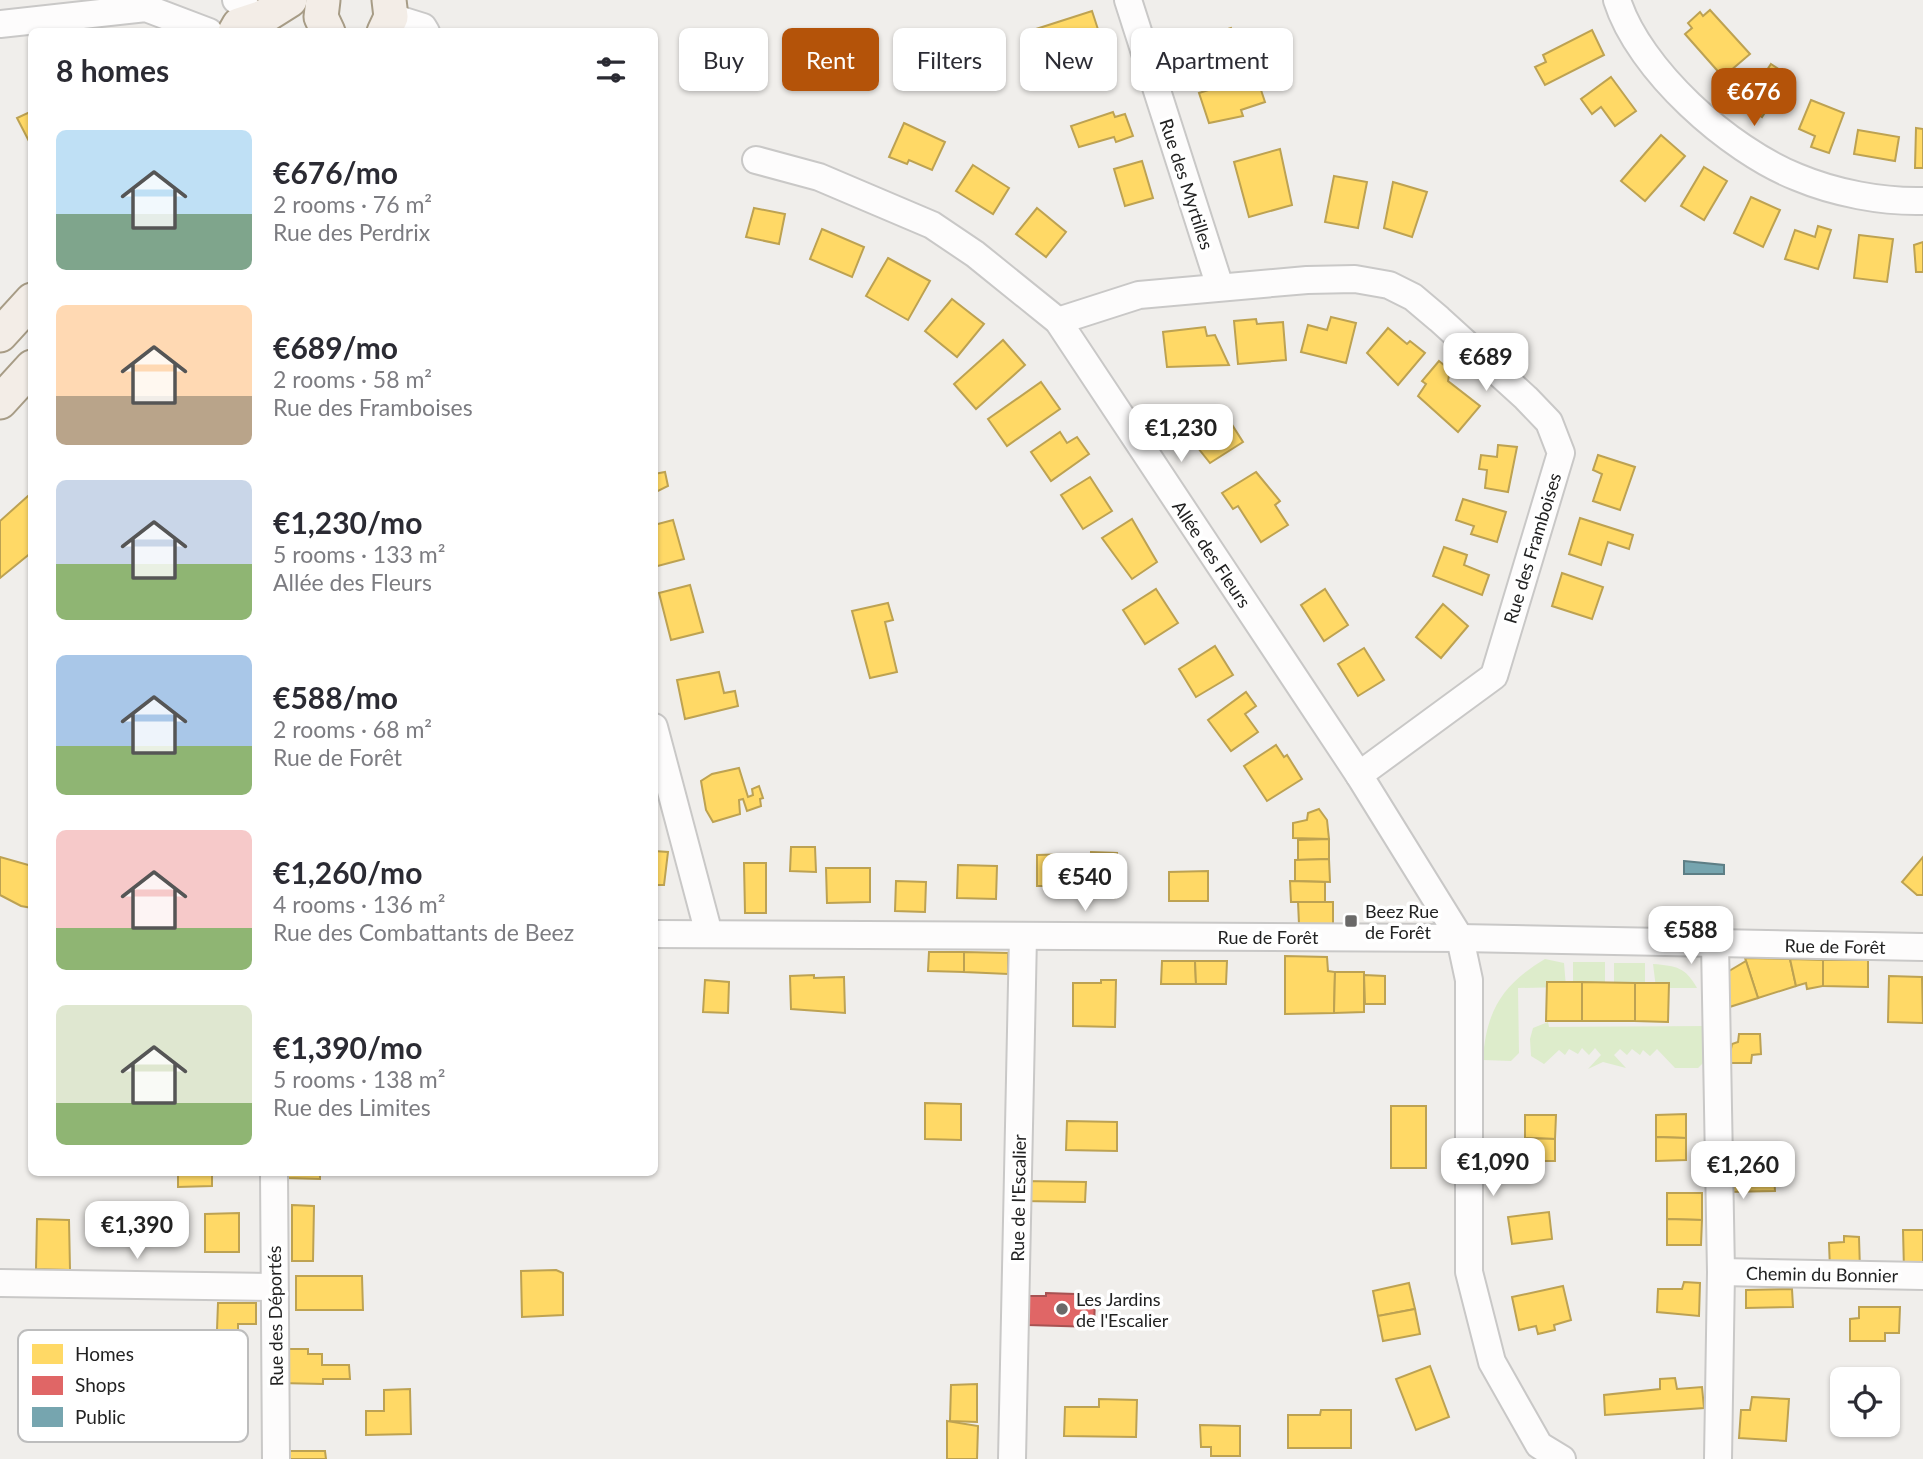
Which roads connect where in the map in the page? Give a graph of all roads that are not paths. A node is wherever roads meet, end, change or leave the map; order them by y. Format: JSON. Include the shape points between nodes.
{"nodes":[{"id":1,"x":323,"y":0,"type":"edge"},
{"id":2,"x":1128,"y":0,"type":"edge"},
{"id":3,"x":1617,"y":0,"type":"edge"},
{"id":4,"x":156,"y":4,"type":"edge"},
{"id":5,"x":392,"y":12,"type":"edge"},
{"id":6,"x":0,"y":24,"type":"edge"},
{"id":7,"x":200,"y":28,"type":"edge"},
{"id":8,"x":326,"y":28,"type":"edge"},
{"id":9,"x":424,"y":28,"type":"edge"},
{"id":10,"x":756,"y":160,"type":"dead end"},
{"id":11,"x":1923,"y":201,"type":"edge"},
{"id":12,"x":1220,"y":287,"type":"junction"},
{"id":13,"x":28,"y":304,"type":"edge"},
{"id":14,"x":1058,"y":321,"type":"junction"},
{"id":15,"x":0,"y":335,"type":"edge"},
{"id":16,"x":28,"y":371,"type":"edge"},
{"id":17,"x":0,"y":402,"type":"edge"},
{"id":18,"x":658,"y":742,"type":"edge"},
{"id":19,"x":1359,"y":775,"type":"junction"},
{"id":20,"x":658,"y":934,"type":"edge"},
{"id":21,"x":709,"y":934,"type":"junction"},
{"id":22,"x":1023,"y":936,"type":"junction"},
{"id":23,"x":1460,"y":939,"type":"junction"},
{"id":24,"x":1715,"y":943,"type":"junction"},
{"id":25,"x":1923,"y":947,"type":"edge"},
{"id":26,"x":274,"y":1176,"type":"edge"},
{"id":27,"x":1721,"y":1272,"type":"junction"},
{"id":28,"x":1923,"y":1276,"type":"edge"},
{"id":29,"x":0,"y":1283,"type":"edge"},
{"id":30,"x":274,"y":1286,"type":"junction"},
{"id":31,"x":276,"y":1459,"type":"edge"},
{"id":32,"x":1013,"y":1459,"type":"edge"},
{"id":33,"x":1562,"y":1459,"type":"edge"},
{"id":34,"x":1718,"y":1459,"type":"edge"}],
"edges":[{"from":1,"to":8,"type":"main road","via":[[321,17]]},
{"from":2,"to":12,"type":"street","name":"Rue des Myrtilles"},
{"from":3,"to":11,"type":"street","via":[[1623,19],[1650,60],[1680,94],[1741,148],[1797,177],[1858,194]]},
{"from":4,"to":6,"type":"street"},
{"from":4,"to":7,"type":"street"},
{"from":5,"to":9,"type":"street"},
{"from":10,"to":14,"type":"street","name":"Allée des Fleurs","via":[[819,177],[932,225]]},
{"from":12,"to":14,"type":"street","name":"Rue des Framboises","via":[[1139,295]]},
{"from":12,"to":19,"type":"street","name":"Rue des Framboises","via":[[1355,279],[1389,285],[1439,319],[1526,398],[1549,422],[1561,453],[1494,676]]},
{"from":13,"to":15,"type":"main road"},
{"from":14,"to":19,"type":"street","name":"Allée des Fleurs"},
{"from":16,"to":17,"type":"main road"},
{"from":18,"to":21,"type":"street"},
{"from":19,"to":23,"type":"street","name":"Allée des Fleurs"},
{"from":20,"to":21,"type":"street","name":"Rue de Forêt"},
{"from":21,"to":22,"type":"street","name":"Rue de Forêt"},
{"from":22,"to":23,"type":"street","name":"Rue de Forêt"},
{"from":22,"to":32,"type":"street","name":"Rue de l'Escalier"},
{"from":23,"to":24,"type":"street","name":"Rue de Forêt"},
{"from":23,"to":33,"type":"street","name":"Allée des Fleurs","via":[[1469,980],[1469,1272],[1492,1362],[1539,1445]]},
{"from":24,"to":25,"type":"street","name":"Rue de Forêt"},
{"from":24,"to":27,"type":"street"},
{"from":26,"to":30,"type":"street","name":"Rue des Déportés"},
{"from":27,"to":28,"type":"street","name":"Chemin du Bonnier"},
{"from":27,"to":34,"type":"street"},
{"from":29,"to":30,"type":"street"},
{"from":30,"to":31,"type":"street","name":"Rue des Déportés"}]}
